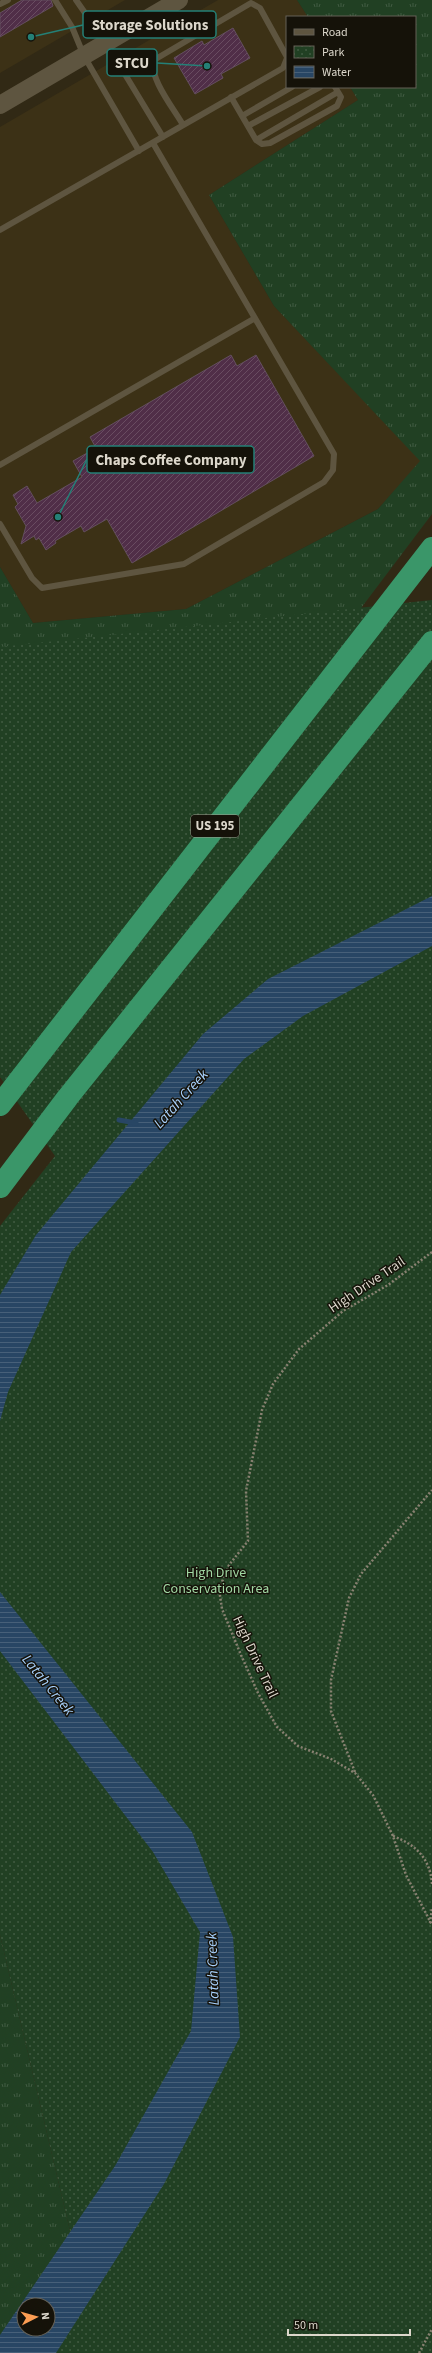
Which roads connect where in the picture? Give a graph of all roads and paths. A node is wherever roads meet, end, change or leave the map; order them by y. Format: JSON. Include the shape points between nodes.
{"nodes":[{"id":1,"x":8,"y":0,"type":"edge"},
{"id":2,"x":55,"y":0,"type":"edge"},
{"id":3,"x":76,"y":0,"type":"edge"},
{"id":4,"x":179,"y":0,"type":"edge"},
{"id":5,"x":0,"y":4,"type":"edge"},
{"id":6,"x":106,"y":43,"type":"junction"},
{"id":7,"x":286,"y":55,"type":"edge"},
{"id":8,"x":84,"y":56,"type":"junction"},
{"id":9,"x":286,"y":60,"type":"edge"},
{"id":10,"x":290,"y":88,"type":"edge"},
{"id":11,"x":318,"y":88,"type":"edge"},
{"id":12,"x":336,"y":89,"type":"edge"},
{"id":13,"x":231,"y":97,"type":"junction"},
{"id":14,"x":0,"y":105,"type":"edge"},
{"id":15,"x":242,"y":116,"type":"junction"},
{"id":16,"x":183,"y":125,"type":"junction"},
{"id":17,"x":248,"y":126,"type":"junction"},
{"id":18,"x":163,"y":136,"type":"junction"},
{"id":19,"x":256,"y":140,"type":"junction"},
{"id":20,"x":153,"y":143,"type":"junction"},
{"id":21,"x":139,"y":151,"type":"junction"},
{"id":22,"x":0,"y":230,"type":"edge"},
{"id":23,"x":255,"y":318,"type":"junction"},
{"id":24,"x":0,"y":465,"type":"edge"},
{"id":25,"x":0,"y":524,"type":"edge"},
{"id":26,"x":432,"y":548,"type":"edge"},
{"id":27,"x":432,"y":642,"type":"edge"},
{"id":28,"x":0,"y":1105,"type":"edge"},
{"id":29,"x":0,"y":1187,"type":"edge"},
{"id":30,"x":432,"y":1252,"type":"edge"},
{"id":31,"x":432,"y":1490,"type":"edge"},
{"id":32,"x":355,"y":1773,"type":"junction"},
{"id":33,"x":393,"y":1836,"type":"junction"},
{"id":34,"x":432,"y":1884,"type":"edge"},
{"id":35,"x":432,"y":1908,"type":"edge"},
{"id":36,"x":431,"y":1924,"type":"edge"},
{"id":37,"x":432,"y":2329,"type":"edge"},
{"id":38,"x":420,"y":2353,"type":"edge"}],
"edges":[{"from":1,"to":5,"type":"lane"},
{"from":2,"to":8,"type":"lane","via":[[72,27]]},
{"from":3,"to":6,"type":"lane"},
{"from":4,"to":6,"type":"main road"},
{"from":6,"to":8,"type":"main road"},
{"from":6,"to":18,"type":"lane"},
{"from":7,"to":16,"type":"lane","via":[[260,8],[251,3],[154,60],[151,66],[153,75]]},
{"from":8,"to":14,"type":"main road"},
{"from":8,"to":21,"type":"lane"},
{"from":9,"to":13,"type":"lane","via":[[283,68]]},
{"from":10,"to":15,"type":"lane"},
{"from":11,"to":17,"type":"lane"},
{"from":12,"to":19,"type":"lane"},
{"from":12,"to":19,"type":"lane","via":[[341,97],[337,106],[270,143],[262,144]]},
{"from":13,"to":15,"type":"lane"},
{"from":13,"to":16,"type":"lane"},
{"from":15,"to":17,"type":"lane"},
{"from":16,"to":18,"type":"lane"},
{"from":17,"to":19,"type":"lane"},
{"from":18,"to":20,"type":"lane"},
{"from":20,"to":21,"type":"lane"},
{"from":20,"to":23,"type":"lane"},
{"from":21,"to":22,"type":"lane"},
{"from":23,"to":24,"type":"lane"},
{"from":23,"to":25,"type":"lane","via":[[334,454],[333,470],[324,482],[184,564],[42,588],[32,578]]},
{"from":26,"to":28,"type":"highway","number":"US 195"},
{"from":27,"to":29,"type":"highway"},
{"from":30,"to":32,"type":"path","name":"High Drive Trail","via":[[388,1285],[343,1311],[299,1349],[273,1384],[262,1410],[246,1491],[248,1541],[229,1566],[219,1589],[222,1609],[241,1655],[258,1693],[278,1727],[298,1746],[331,1758]]},
{"from":31,"to":32,"type":"path","via":[[361,1574],[349,1598],[331,1680],[331,1711]]},
{"from":32,"to":33,"type":"path","name":"High Drive Trail","via":[[372,1796]]},
{"from":33,"to":34,"type":"path","via":[[409,1842],[425,1857]]},
{"from":33,"to":36,"type":"path","name":"High Drive Trail","via":[[406,1875]]},
{"from":35,"to":36,"type":"path"},
{"from":37,"to":38,"type":"path"}]}
